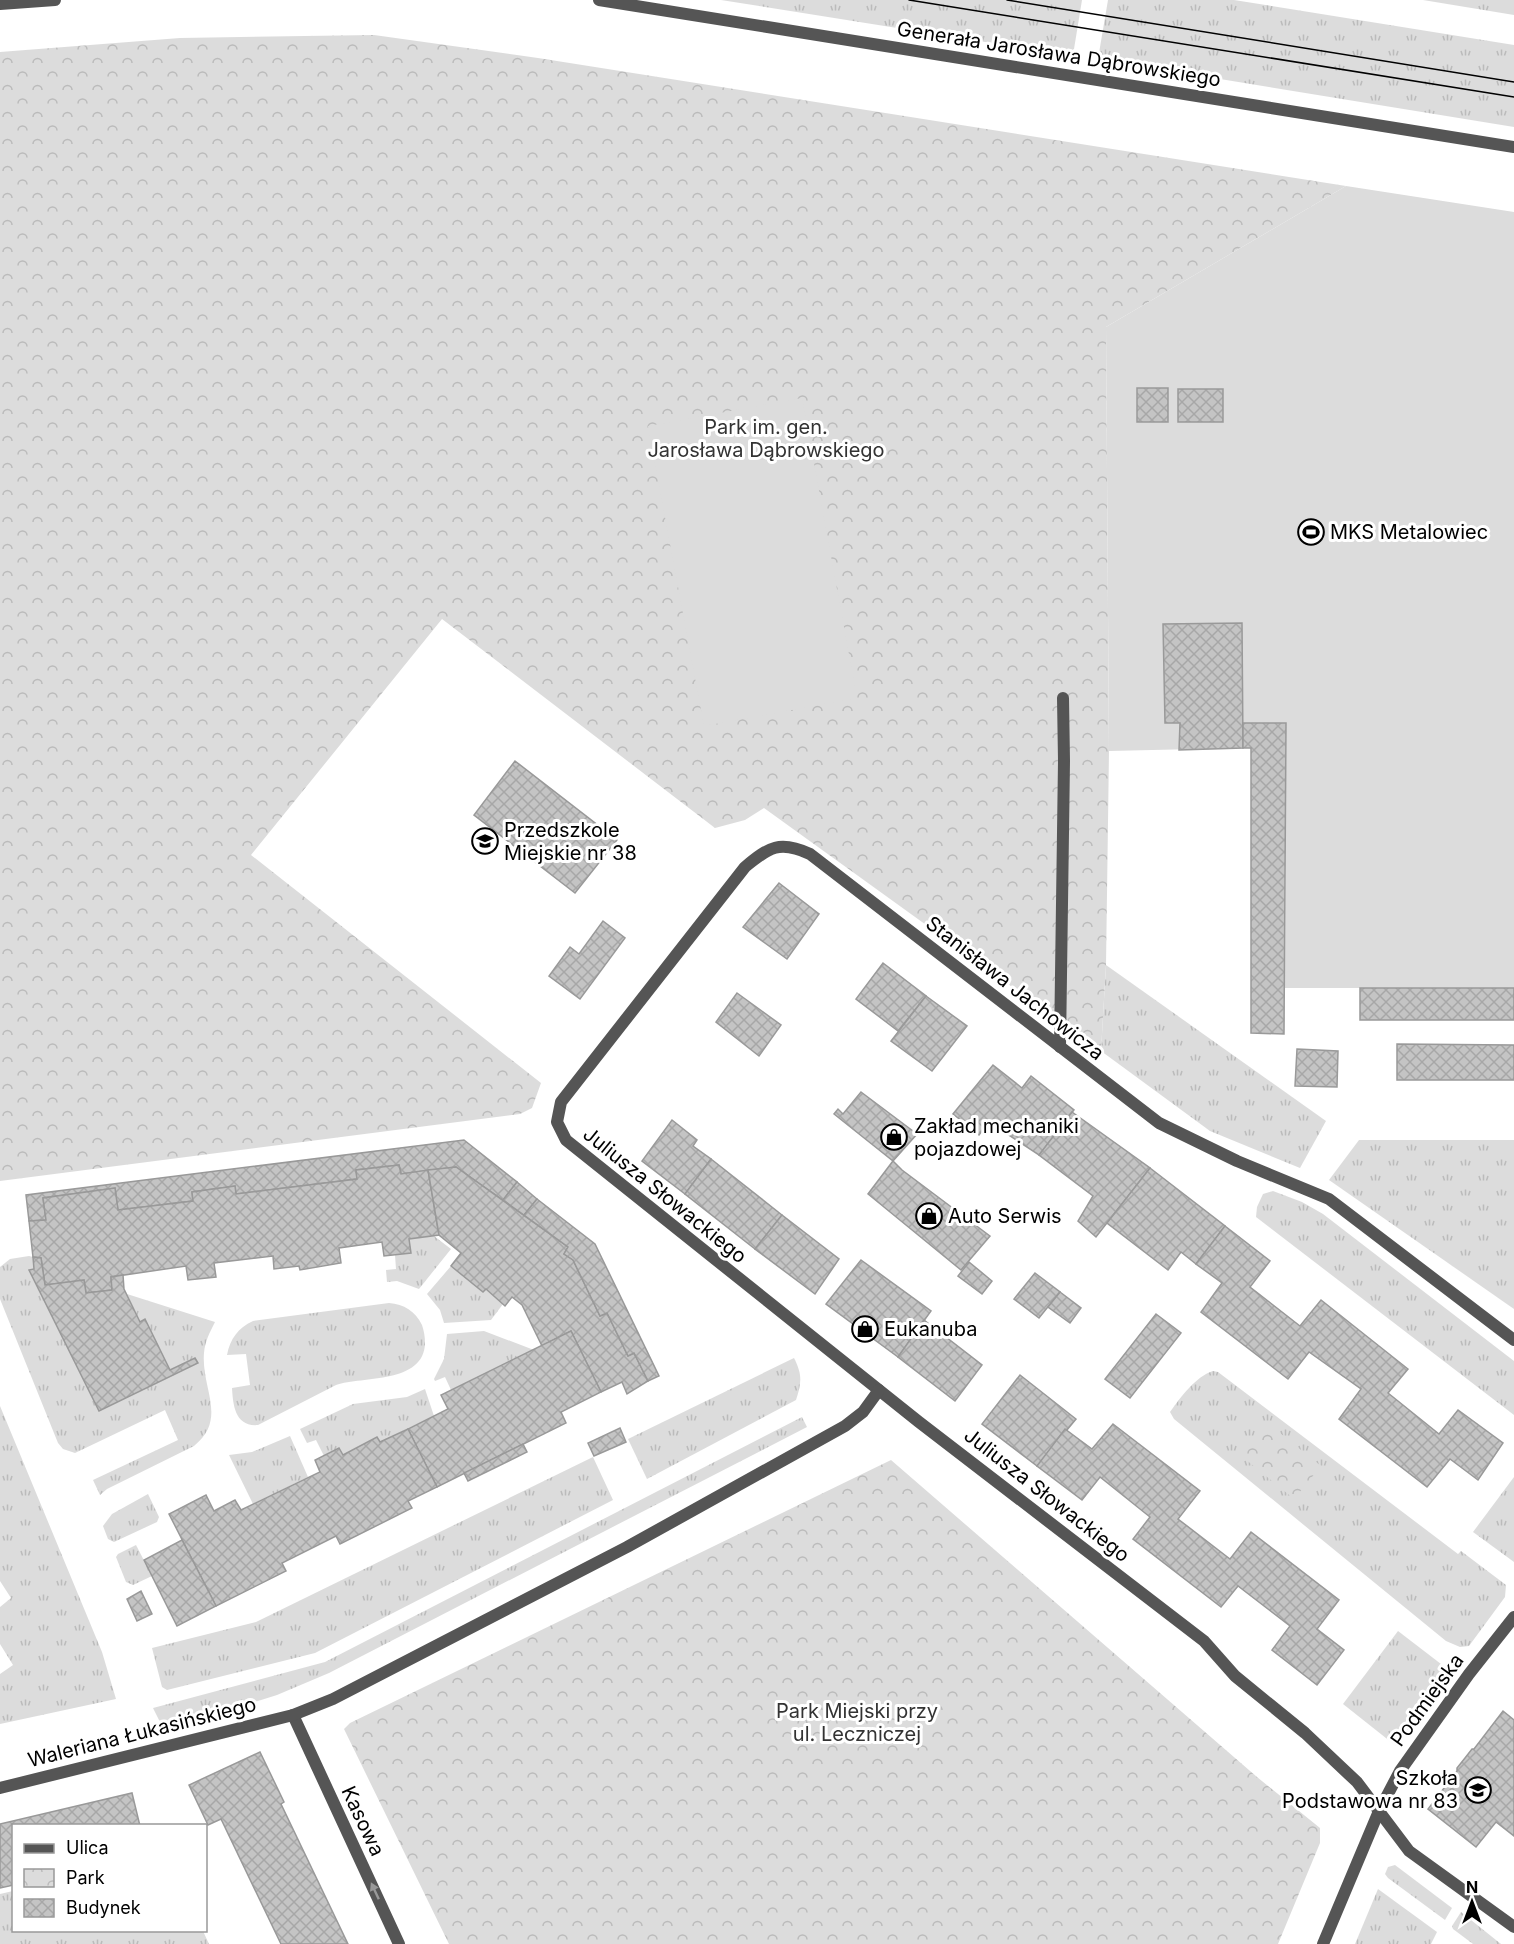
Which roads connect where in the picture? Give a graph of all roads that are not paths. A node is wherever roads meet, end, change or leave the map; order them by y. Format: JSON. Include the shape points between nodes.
{"nodes":[{"id":1,"x":55,"y":0,"type":"edge"},
{"id":2,"x":599,"y":0,"type":"edge"},
{"id":3,"x":0,"y":4,"type":"edge"},
{"id":4,"x":1514,"y":147,"type":"edge"},
{"id":5,"x":1063,"y":698,"type":"dead end"},
{"id":6,"x":1060,"y":1047,"type":"junction"},
{"id":7,"x":561,"y":1102,"type":"joint"},
{"id":8,"x":1514,"y":1340,"type":"edge"},
{"id":9,"x":879,"y":1390,"type":"junction"},
{"id":10,"x":1514,"y":1617,"type":"edge"},
{"id":11,"x":293,"y":1715,"type":"junction"},
{"id":12,"x":0,"y":1788,"type":"edge"},
{"id":13,"x":1379,"y":1810,"type":"junction"},
{"id":14,"x":1514,"y":1928,"type":"edge"},
{"id":15,"x":399,"y":1944,"type":"edge"},
{"id":16,"x":1323,"y":1944,"type":"edge"}],
"edges":[{"from":1,"to":3,"type":"street"},
{"from":2,"to":4,"type":"street","name":"Generała Jarosława Dąbrowskiego"},
{"from":5,"to":6,"type":"street"},
{"from":6,"to":7,"type":"street","name":"Stanisława Jachowicza","via":[[810,854],[783,845],[745,867]]},
{"from":6,"to":8,"type":"street","name":"Stanisława Jachowicza","via":[[1160,1123],[1237,1161],[1329,1199]]},
{"from":7,"to":9,"type":"street","name":"Juliusza Słowackiego","via":[[557,1122],[566,1140]]},
{"from":9,"to":11,"type":"street","name":"Waleriana Łukasińskiego","via":[[863,1412],[845,1426],[658,1530],[333,1700]]},
{"from":9,"to":13,"type":"street","name":"Juliusza Słowackiego","via":[[1204,1641],[1235,1676],[1357,1782]]},
{"from":10,"to":13,"type":"street","name":"Podmiejska","via":[[1400,1771]]},
{"from":11,"to":12,"type":"street","name":"Waleriana Łukasińskiego"},
{"from":15,"to":11,"type":"street","name":"Kasowa","one_way":true},
{"from":13,"to":14,"type":"street","name":"Juliusza Słowackiego","via":[[1409,1851]]},
{"from":13,"to":16,"type":"street","name":"Podmiejska"}]}
